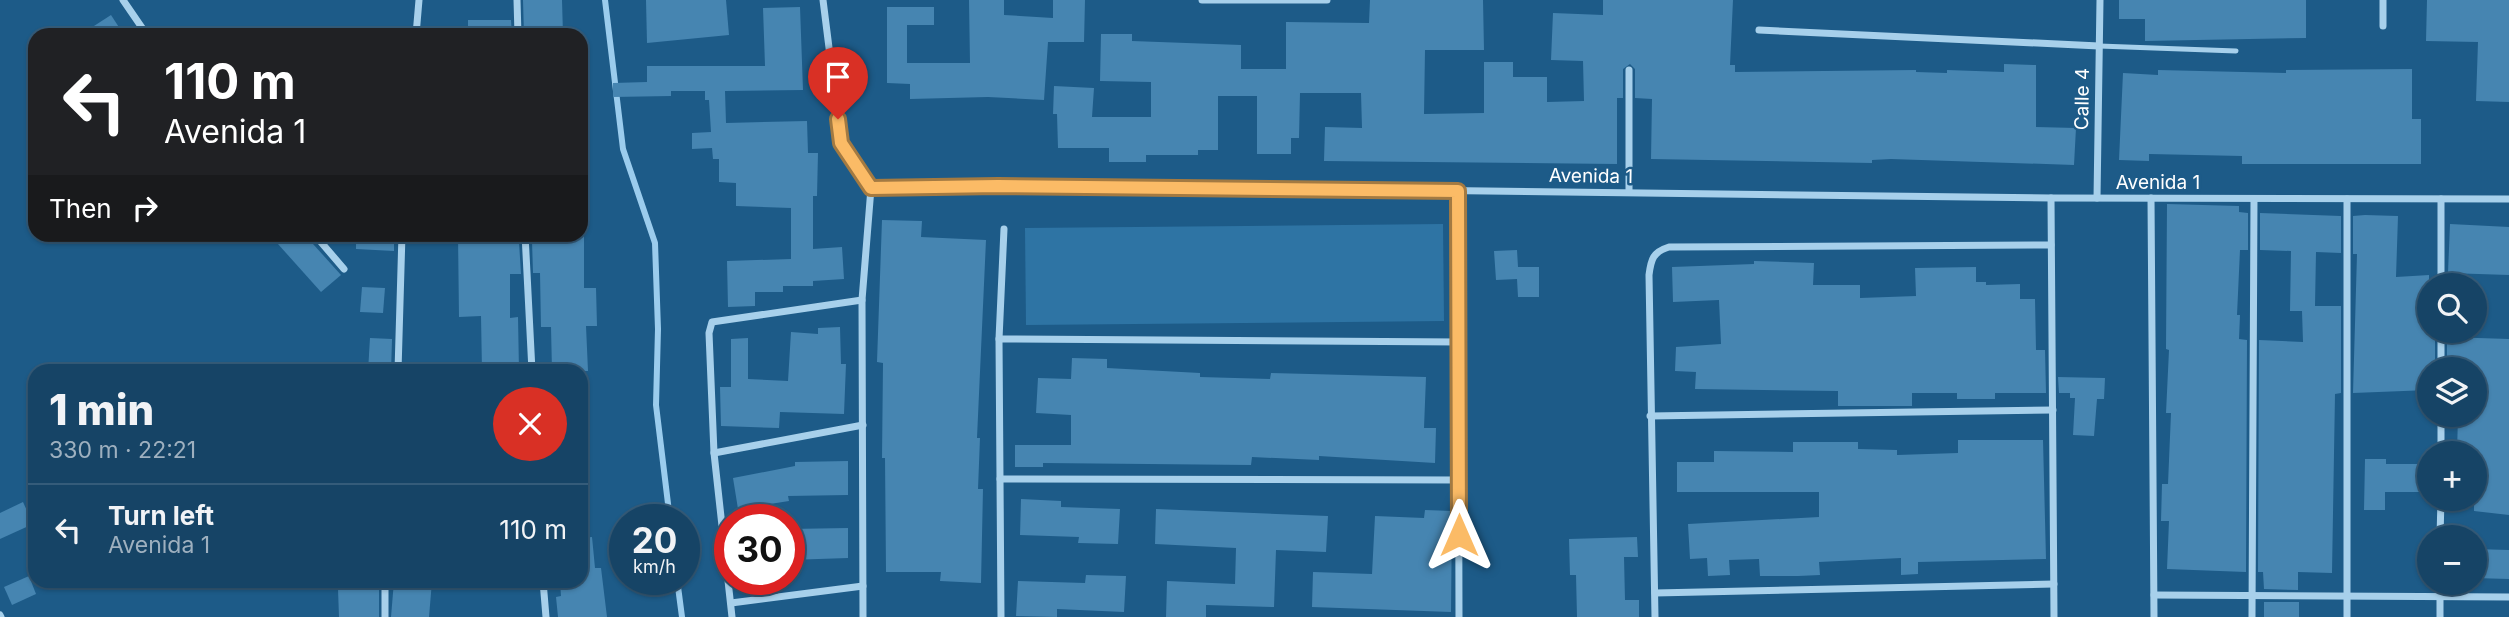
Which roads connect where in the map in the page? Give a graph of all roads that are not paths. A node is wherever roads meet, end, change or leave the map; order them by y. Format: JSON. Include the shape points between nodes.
{"nodes":[{"id":1,"x":123,"y":0,"type":"edge"},
{"id":2,"x":419,"y":0,"type":"edge"},
{"id":3,"x":517,"y":0,"type":"edge"},
{"id":4,"x":823,"y":0,"type":"edge"},
{"id":5,"x":1202,"y":0,"type":"edge"},
{"id":6,"x":1327,"y":0,"type":"edge"},
{"id":7,"x":2100,"y":0,"type":"edge"},
{"id":8,"x":2383,"y":0,"type":"edge"},
{"id":9,"x":2383,"y":26,"type":"dead end"},
{"id":10,"x":142,"y":28,"type":"edge"},
{"id":11,"x":417,"y":28,"type":"edge"},
{"id":12,"x":518,"y":28,"type":"edge"},
{"id":13,"x":1759,"y":30,"type":"dead end"},
{"id":14,"x":2099,"y":46,"type":"junction"},
{"id":15,"x":2235,"y":51,"type":"dead end"},
{"id":16,"x":1629,"y":70,"type":"dead end"},
{"id":17,"x":871,"y":188,"type":"junction"},
{"id":18,"x":1458,"y":191,"type":"junction"},
{"id":19,"x":1629,"y":192,"type":"junction"},
{"id":20,"x":2051,"y":198,"type":"junction"},
{"id":21,"x":2097,"y":198,"type":"junction"},
{"id":22,"x":2151,"y":198,"type":"junction"},
{"id":23,"x":2254,"y":199,"type":"junction"},
{"id":24,"x":2347,"y":199,"type":"junction"},
{"id":25,"x":2441,"y":199,"type":"junction"},
{"id":26,"x":2509,"y":199,"type":"edge"},
{"id":27,"x":1004,"y":229,"type":"dead end"},
{"id":28,"x":321,"y":242,"type":"edge"},
{"id":29,"x":402,"y":242,"type":"edge"},
{"id":30,"x":525,"y":242,"type":"edge"},
{"id":31,"x":2051,"y":245,"type":"junction"},
{"id":32,"x":344,"y":269,"type":"dead end"},
{"id":33,"x":2441,"y":273,"type":"edge"},
{"id":34,"x":862,"y":300,"type":"junction"},
{"id":35,"x":999,"y":340,"type":"junction"},
{"id":36,"x":1459,"y":342,"type":"junction"},
{"id":37,"x":398,"y":364,"type":"edge"},
{"id":38,"x":531,"y":364,"type":"edge"},
{"id":39,"x":2053,"y":410,"type":"junction"},
{"id":40,"x":1650,"y":416,"type":"junction"},
{"id":41,"x":863,"y":425,"type":"junction"},
{"id":42,"x":714,"y":453,"type":"junction"},
{"id":43,"x":1000,"y":479,"type":"junction"},
{"id":44,"x":1459,"y":480,"type":"junction"},
{"id":45,"x":2054,"y":583,"type":"junction"},
{"id":46,"x":863,"y":586,"type":"junction"},
{"id":47,"x":385,"y":588,"type":"edge"},
{"id":48,"x":543,"y":588,"type":"edge"},
{"id":49,"x":1655,"y":593,"type":"junction"},
{"id":50,"x":2154,"y":595,"type":"junction"},
{"id":51,"x":2252,"y":595,"type":"junction"},
{"id":52,"x":2347,"y":596,"type":"junction"},
{"id":53,"x":2440,"y":597,"type":"junction"},
{"id":54,"x":2509,"y":597,"type":"edge"},
{"id":55,"x":731,"y":603,"type":"junction"},
{"id":56,"x":385,"y":617,"type":"edge"},
{"id":57,"x":545,"y":617,"type":"edge"},
{"id":58,"x":732,"y":617,"type":"edge"},
{"id":59,"x":863,"y":617,"type":"edge"},
{"id":60,"x":1001,"y":617,"type":"edge"},
{"id":61,"x":1459,"y":617,"type":"edge"},
{"id":62,"x":1655,"y":617,"type":"edge"},
{"id":63,"x":2054,"y":617,"type":"edge"},
{"id":64,"x":2154,"y":617,"type":"edge"},
{"id":65,"x":2252,"y":617,"type":"edge"},
{"id":66,"x":2347,"y":617,"type":"edge"},
{"id":67,"x":2440,"y":617,"type":"edge"}],
"edges":[{"from":1,"to":10,"type":"street"},
{"from":2,"to":11,"type":"street"},
{"from":3,"to":12,"type":"street"},
{"from":4,"to":17,"type":"street","via":[[841,143]]},
{"from":5,"to":6,"type":"street"},
{"from":7,"to":14,"type":"street","name":"Calle 4"},
{"from":8,"to":9,"type":"street"},
{"from":13,"to":14,"type":"street"},
{"from":14,"to":15,"type":"lane"},
{"from":14,"to":21,"type":"street","name":"Calle 4"},
{"from":16,"to":19,"type":"street"},
{"from":17,"to":18,"type":"street","name":"Avenida 1"},
{"from":17,"to":34,"type":"street"},
{"from":18,"to":19,"type":"street","name":"Avenida 1"},
{"from":18,"to":36,"type":"street"},
{"from":19,"to":20,"type":"street","name":"Avenida 1"},
{"from":20,"to":21,"type":"street","name":"Avenida 1"},
{"from":20,"to":31,"type":"street"},
{"from":21,"to":22,"type":"street","name":"Avenida 1"},
{"from":22,"to":23,"type":"street","name":"Avenida 1"},
{"from":22,"to":50,"type":"street"},
{"from":23,"to":24,"type":"street","name":"Avenida 1"},
{"from":23,"to":51,"type":"street"},
{"from":24,"to":25,"type":"street","name":"Avenida 1"},
{"from":24,"to":52,"type":"street"},
{"from":25,"to":26,"type":"street","name":"Avenida 1"},
{"from":25,"to":33,"type":"street"},
{"from":27,"to":35,"type":"street"},
{"from":28,"to":32,"type":"street"},
{"from":29,"to":37,"type":"street"},
{"from":30,"to":38,"type":"street"},
{"from":31,"to":39,"type":"street"},
{"from":31,"to":40,"type":"street","via":[[1669,247],[1658,251],[1650,260],[1649,275]]},
{"from":34,"to":41,"type":"street"},
{"from":34,"to":42,"type":"street","via":[[712,322]]},
{"from":35,"to":36,"type":"street"},
{"from":35,"to":43,"type":"street"},
{"from":36,"to":44,"type":"street"},
{"from":39,"to":40,"type":"street"},
{"from":39,"to":45,"type":"street"},
{"from":40,"to":49,"type":"street"},
{"from":41,"to":42,"type":"street"},
{"from":41,"to":46,"type":"street"},
{"from":42,"to":55,"type":"street"},
{"from":43,"to":44,"type":"street"},
{"from":43,"to":60,"type":"street"},
{"from":44,"to":61,"type":"street"},
{"from":45,"to":49,"type":"street"},
{"from":45,"to":63,"type":"street"},
{"from":46,"to":55,"type":"street"},
{"from":46,"to":59,"type":"street"},
{"from":47,"to":56,"type":"street"},
{"from":48,"to":57,"type":"street"},
{"from":49,"to":62,"type":"street"},
{"from":50,"to":51,"type":"street"},
{"from":50,"to":64,"type":"street"},
{"from":51,"to":52,"type":"street"},
{"from":51,"to":65,"type":"street"},
{"from":52,"to":53,"type":"street"},
{"from":52,"to":66,"type":"street"},
{"from":53,"to":54,"type":"street"},
{"from":53,"to":67,"type":"street"},
{"from":55,"to":58,"type":"street"}]}
